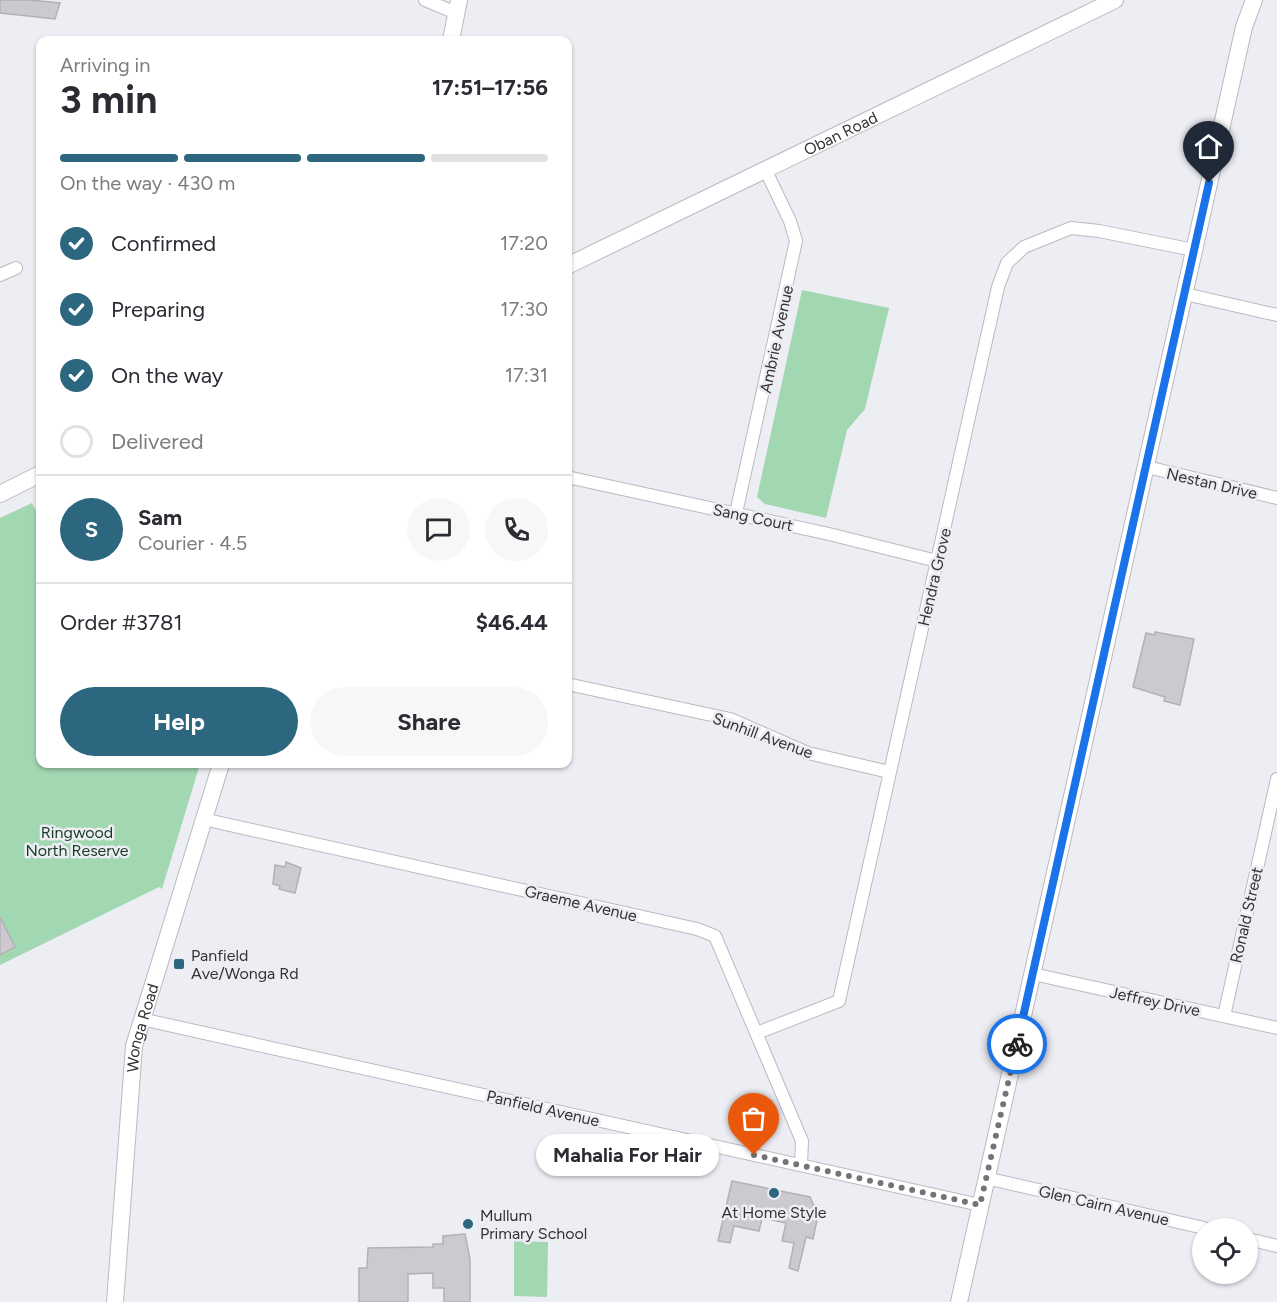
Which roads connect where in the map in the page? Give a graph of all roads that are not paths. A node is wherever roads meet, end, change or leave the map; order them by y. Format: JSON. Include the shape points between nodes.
{"nodes":[{"id":1,"x":425,"y":0,"type":"edge"},
{"id":2,"x":1115,"y":0,"type":"edge"},
{"id":3,"x":1241,"y":0,"type":"edge"},
{"id":4,"x":1254,"y":0,"type":"edge"},
{"id":5,"x":457,"y":7,"type":"edge"},
{"id":6,"x":1244,"y":27,"type":"junction"},
{"id":7,"x":451,"y":36,"type":"edge"},
{"id":8,"x":765,"y":169,"type":"junction"},
{"id":9,"x":1194,"y":250,"type":"junction"},
{"id":10,"x":572,"y":264,"type":"edge"},
{"id":11,"x":16,"y":268,"type":"dead end"},
{"id":12,"x":0,"y":275,"type":"edge"},
{"id":13,"x":1185,"y":294,"type":"junction"},
{"id":14,"x":1277,"y":315,"type":"edge"},
{"id":15,"x":1147,"y":467,"type":"junction"},
{"id":16,"x":36,"y":476,"type":"edge"},
{"id":17,"x":572,"y":478,"type":"edge"},
{"id":18,"x":0,"y":494,"type":"edge"},
{"id":19,"x":1277,"y":498,"type":"edge"},
{"id":20,"x":736,"y":513,"type":"junction"},
{"id":21,"x":937,"y":561,"type":"junction"},
{"id":22,"x":572,"y":685,"type":"edge"},
{"id":23,"x":220,"y":768,"type":"edge"},
{"id":24,"x":889,"y":772,"type":"junction"},
{"id":25,"x":1277,"y":779,"type":"edge"},
{"id":26,"x":203,"y":819,"type":"junction"},
{"id":27,"x":1033,"y":974,"type":"junction"},
{"id":28,"x":1224,"y":1016,"type":"junction"},
{"id":29,"x":141,"y":1019,"type":"junction"},
{"id":30,"x":1277,"y":1028,"type":"edge"},
{"id":31,"x":757,"y":1034,"type":"junction"},
{"id":32,"x":801,"y":1166,"type":"junction"},
{"id":33,"x":986,"y":1178,"type":"junction"},
{"id":34,"x":980,"y":1205,"type":"junction"},
{"id":35,"x":1192,"y":1225,"type":"edge"},
{"id":36,"x":1258,"y":1241,"type":"edge"},
{"id":37,"x":1277,"y":1246,"type":"edge"},
{"id":38,"x":116,"y":1302,"type":"edge"},
{"id":39,"x":959,"y":1302,"type":"edge"}],
"edges":[{"from":1,"to":5,"type":"street"},
{"from":2,"to":8,"type":"street","name":"Oban Road"},
{"from":3,"to":6,"type":"street"},
{"from":4,"to":6,"type":"street"},
{"from":5,"to":7,"type":"street"},
{"from":6,"to":9,"type":"street"},
{"from":8,"to":10,"type":"street","name":"Oban Road"},
{"from":8,"to":20,"type":"street","name":"Ambrie Avenue","via":[[796,241]]},
{"from":9,"to":13,"type":"street"},
{"from":9,"to":21,"type":"street","name":"Hendra Grove","via":[[1071,228],[1024,248],[1007,263],[998,287]]},
{"from":11,"to":12,"type":"street"},
{"from":13,"to":14,"type":"street"},
{"from":13,"to":15,"type":"street"},
{"from":15,"to":19,"type":"street","name":"Nestan Drive"},
{"from":15,"to":27,"type":"street"},
{"from":16,"to":18,"type":"street"},
{"from":17,"to":20,"type":"street","name":"Sang Court"},
{"from":20,"to":21,"type":"street","name":"Sang Court"},
{"from":21,"to":24,"type":"street","name":"Hendra Grove"},
{"from":22,"to":24,"type":"street","name":"Sunhill Avenue","via":[[730,719],[808,753]]},
{"from":23,"to":26,"type":"street","name":"Wonga Road"},
{"from":24,"to":31,"type":"street","name":"Hendra Grove","via":[[838,1001]]},
{"from":25,"to":28,"type":"street","name":"Ronald Street"},
{"from":26,"to":29,"type":"street","name":"Wonga Road"},
{"from":26,"to":31,"type":"street","name":"Graeme Avenue","via":[[707,932],[715,936]]},
{"from":27,"to":28,"type":"street","name":"Jeffrey Drive"},
{"from":27,"to":33,"type":"street"},
{"from":28,"to":30,"type":"street","name":"Jeffrey Drive"},
{"from":29,"to":32,"type":"street","name":"Panfield Avenue"},
{"from":29,"to":38,"type":"street","name":"Wonga Road","via":[[132,1064]]},
{"from":31,"to":32,"type":"street","name":"Graeme Avenue","via":[[802,1141]]},
{"from":32,"to":34,"type":"street","name":"Panfield Avenue"},
{"from":33,"to":34,"type":"street"},
{"from":33,"to":35,"type":"street","name":"Glen Cairn Avenue"},
{"from":34,"to":39,"type":"street"},
{"from":36,"to":37,"type":"street"}]}
